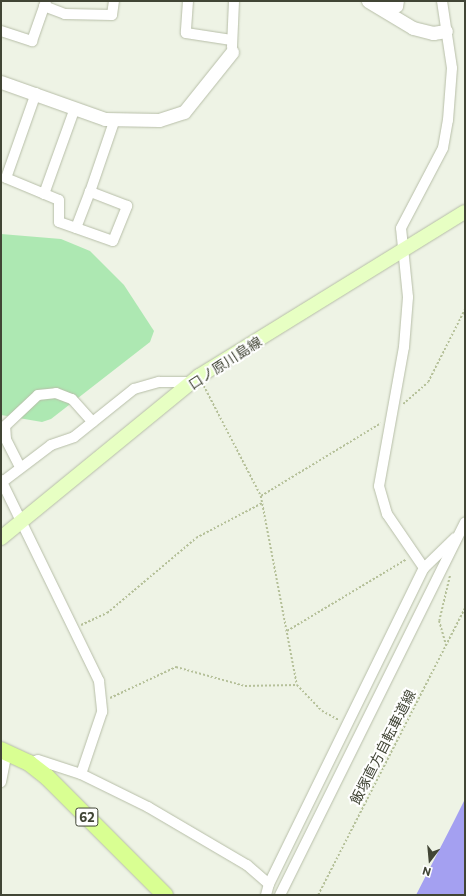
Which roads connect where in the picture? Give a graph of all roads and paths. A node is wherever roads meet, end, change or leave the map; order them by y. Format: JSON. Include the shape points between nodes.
{"nodes":[{"id":1,"x":114,"y":1,"type":"edge"},
{"id":2,"x":188,"y":1,"type":"edge"},
{"id":3,"x":234,"y":1,"type":"edge"},
{"id":4,"x":368,"y":1,"type":"edge"},
{"id":5,"x":386,"y":1,"type":"edge"},
{"id":6,"x":442,"y":1,"type":"edge"},
{"id":7,"x":45,"y":3,"type":"edge"},
{"id":8,"x":397,"y":9,"type":"edge"},
{"id":9,"x":1,"y":31,"type":"edge"},
{"id":10,"x":446,"y":31,"type":"junction"},
{"id":11,"x":231,"y":46,"type":"junction"},
{"id":12,"x":1,"y":82,"type":"edge"},
{"id":13,"x":36,"y":93,"type":"junction"},
{"id":14,"x":75,"y":108,"type":"junction"},
{"id":15,"x":114,"y":119,"type":"junction"},
{"id":16,"x":90,"y":192,"type":"junction"},
{"id":17,"x":44,"y":194,"type":"junction"},
{"id":18,"x":465,"y":212,"type":"edge"},
{"id":19,"x":76,"y":228,"type":"junction"},
{"id":20,"x":402,"y":251,"type":"junction"},
{"id":21,"x":465,"y":309,"type":"edge"},
{"id":22,"x":196,"y":379,"type":"junction"},
{"id":23,"x":393,"y":414,"type":"junction"},
{"id":24,"x":93,"y":422,"type":"junction"},
{"id":25,"x":20,"y":467,"type":"junction"},
{"id":26,"x":2,"y":482,"type":"edge"},
{"id":27,"x":261,"y":496,"type":"junction"},
{"id":28,"x":262,"y":503,"type":"junction"},
{"id":29,"x":20,"y":521,"type":"junction"},
{"id":30,"x":465,"y":522,"type":"edge"},
{"id":31,"x":458,"y":536,"type":"junction"},
{"id":32,"x":1,"y":538,"type":"edge"},
{"id":33,"x":418,"y":555,"type":"junction"},
{"id":34,"x":424,"y":568,"type":"junction"},
{"id":35,"x":452,"y":570,"type":"dead end"},
{"id":36,"x":465,"y":608,"type":"edge"},
{"id":37,"x":74,"y":629,"type":"junction"},
{"id":38,"x":287,"y":631,"type":"junction"},
{"id":39,"x":446,"y":646,"type":"junction"},
{"id":40,"x":297,"y":685,"type":"junction"},
{"id":41,"x":103,"y":701,"type":"junction"},
{"id":42,"x":346,"y":724,"type":"junction"},
{"id":43,"x":4,"y":751,"type":"edge"},
{"id":44,"x":29,"y":763,"type":"junction"},
{"id":45,"x":81,"y":774,"type":"junction"},
{"id":46,"x":1,"y":782,"type":"edge"},
{"id":47,"x":269,"y":884,"type":"junction"},
{"id":48,"x":166,"y":895,"type":"edge"},
{"id":49,"x":266,"y":895,"type":"edge"},
{"id":50,"x":280,"y":895,"type":"edge"},
{"id":51,"x":318,"y":895,"type":"edge"}],
"edges":[{"from":1,"to":7,"type":"street","via":[[112,15],[65,14]]},
{"from":2,"to":11,"type":"street","via":[[186,33]]},
{"from":3,"to":11,"type":"street"},
{"from":4,"to":8,"type":"street"},
{"from":5,"to":8,"type":"street"},
{"from":6,"to":10,"type":"street"},
{"from":7,"to":9,"type":"street","via":[[32,41]]},
{"from":8,"to":10,"type":"street","via":[[423,32]]},
{"from":10,"to":20,"type":"street","via":[[452,68],[443,148],[402,219]]},
{"from":11,"to":15,"type":"street","via":[[184,112],[175,117]]},
{"from":12,"to":13,"type":"street"},
{"from":13,"to":14,"type":"street"},
{"from":13,"to":17,"type":"street","via":[[6,178]]},
{"from":14,"to":15,"type":"street"},
{"from":14,"to":17,"type":"street"},
{"from":15,"to":16,"type":"street"},
{"from":16,"to":19,"type":"street"},
{"from":16,"to":19,"type":"street","via":[[127,206],[113,241]]},
{"from":17,"to":19,"type":"street","via":[[59,200],[59,222]]},
{"from":18,"to":20,"type":"main road","name":"口ノ原川島線"},
{"from":20,"to":22,"type":"main road","name":"口ノ原川島線"},
{"from":20,"to":23,"type":"street","via":[[408,297]]},
{"from":21,"to":23,"type":"path","via":[[426,386]]},
{"from":22,"to":24,"type":"street","via":[[146,384]]},
{"from":22,"to":27,"type":"path"},
{"from":22,"to":29,"type":"main road","name":"口ノ原川島線"},
{"from":23,"to":27,"type":"path"},
{"from":23,"to":33,"type":"street","via":[[379,486],[381,502]]},
{"from":24,"to":25,"type":"street"},
{"from":24,"to":25,"type":"street","via":[[72,399],[46,392],[38,395],[5,426],[6,439]]},
{"from":25,"to":26,"type":"street"},
{"from":26,"to":29,"type":"street"},
{"from":27,"to":28,"type":"path"},
{"from":28,"to":37,"type":"path","via":[[196,538],[107,613]]},
{"from":28,"to":38,"type":"path"},
{"from":29,"to":32,"type":"main road","name":"口ノ原川島線"},
{"from":29,"to":37,"type":"street"},
{"from":30,"to":31,"type":"street"},
{"from":31,"to":34,"type":"street"},
{"from":31,"to":50,"type":"street"},
{"from":33,"to":34,"type":"street"},
{"from":33,"to":38,"type":"path"},
{"from":34,"to":42,"type":"street"},
{"from":35,"to":39,"type":"path","via":[[439,621]]},
{"from":36,"to":39,"type":"path","name":"飯塚直方自転車道線"},
{"from":37,"to":41,"type":"street","via":[[99,681]]},
{"from":38,"to":40,"type":"path"},
{"from":39,"to":51,"type":"path","name":"飯塚直方自転車道線"},
{"from":40,"to":41,"type":"path","via":[[245,686],[176,667]]},
{"from":40,"to":42,"type":"path","via":[[322,710]]},
{"from":41,"to":45,"type":"street","via":[[94,740]]},
{"from":42,"to":47,"type":"street"},
{"from":43,"to":44,"type":"main road","number":"62"},
{"from":43,"to":46,"type":"street"},
{"from":44,"to":45,"type":"street","via":[[38,760]]},
{"from":44,"to":48,"type":"main road","number":"62","via":[[67,795]]},
{"from":45,"to":47,"type":"street","via":[[200,837],[247,865]]},
{"from":47,"to":49,"type":"street"}]}
